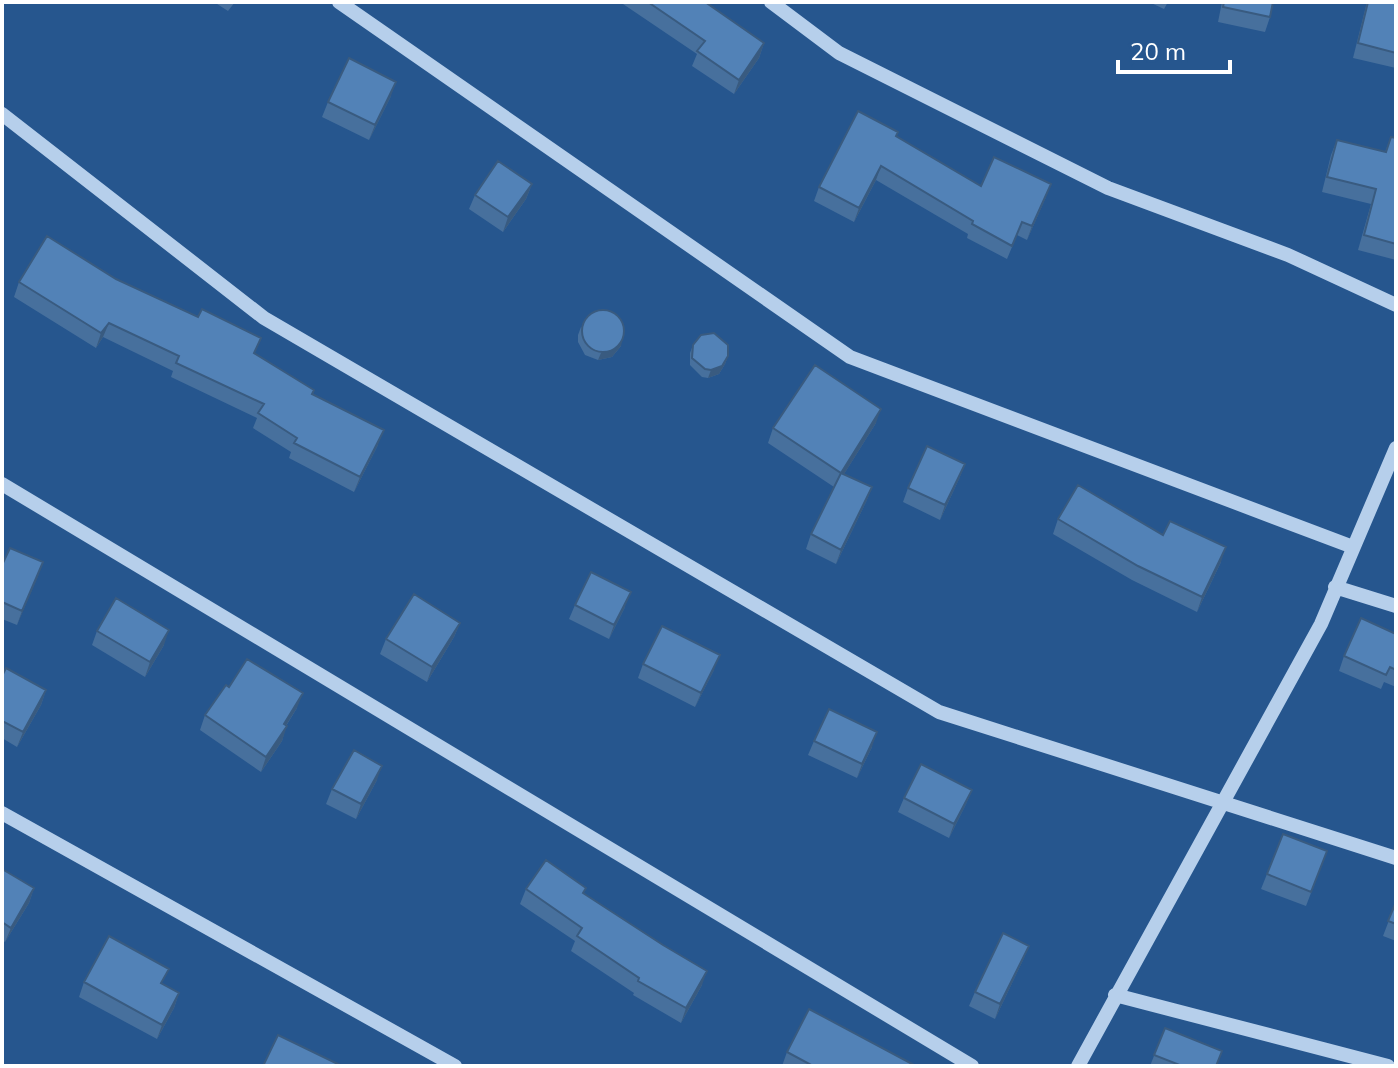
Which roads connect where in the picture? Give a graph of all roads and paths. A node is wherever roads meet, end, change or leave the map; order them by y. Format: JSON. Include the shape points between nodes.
{"nodes":[{"id":1,"x":339,"y":2,"type":"edge"},
{"id":2,"x":771,"y":2,"type":"edge"},
{"id":3,"x":2,"y":114,"type":"edge"},
{"id":4,"x":1396,"y":305,"type":"edge"},
{"id":5,"x":1396,"y":448,"type":"edge"},
{"id":6,"x":2,"y":484,"type":"edge"},
{"id":7,"x":1353,"y":547,"type":"junction"},
{"id":8,"x":1335,"y":587,"type":"junction"},
{"id":9,"x":1396,"y":606,"type":"edge"},
{"id":10,"x":1223,"y":804,"type":"junction"},
{"id":11,"x":2,"y":813,"type":"edge"},
{"id":12,"x":1396,"y":858,"type":"edge"},
{"id":13,"x":1115,"y":995,"type":"junction"},
{"id":14,"x":455,"y":1066,"type":"edge"},
{"id":15,"x":972,"y":1066,"type":"edge"},
{"id":16,"x":1078,"y":1066,"type":"edge"},
{"id":17,"x":1388,"y":1066,"type":"edge"}],
"edges":[{"from":1,"to":7,"type":"street","via":[[850,357]]},
{"from":2,"to":4,"type":"street","via":[[839,53],[1108,188],[1288,255]]},
{"from":3,"to":10,"type":"street","via":[[264,318],[939,712]]},
{"from":5,"to":7,"type":"street"},
{"from":6,"to":15,"type":"street"},
{"from":7,"to":8,"type":"street"},
{"from":8,"to":9,"type":"street"},
{"from":8,"to":10,"type":"street","via":[[1321,624]]},
{"from":10,"to":12,"type":"street"},
{"from":10,"to":13,"type":"street"},
{"from":11,"to":14,"type":"street"},
{"from":13,"to":16,"type":"street"},
{"from":13,"to":17,"type":"street"}]}
